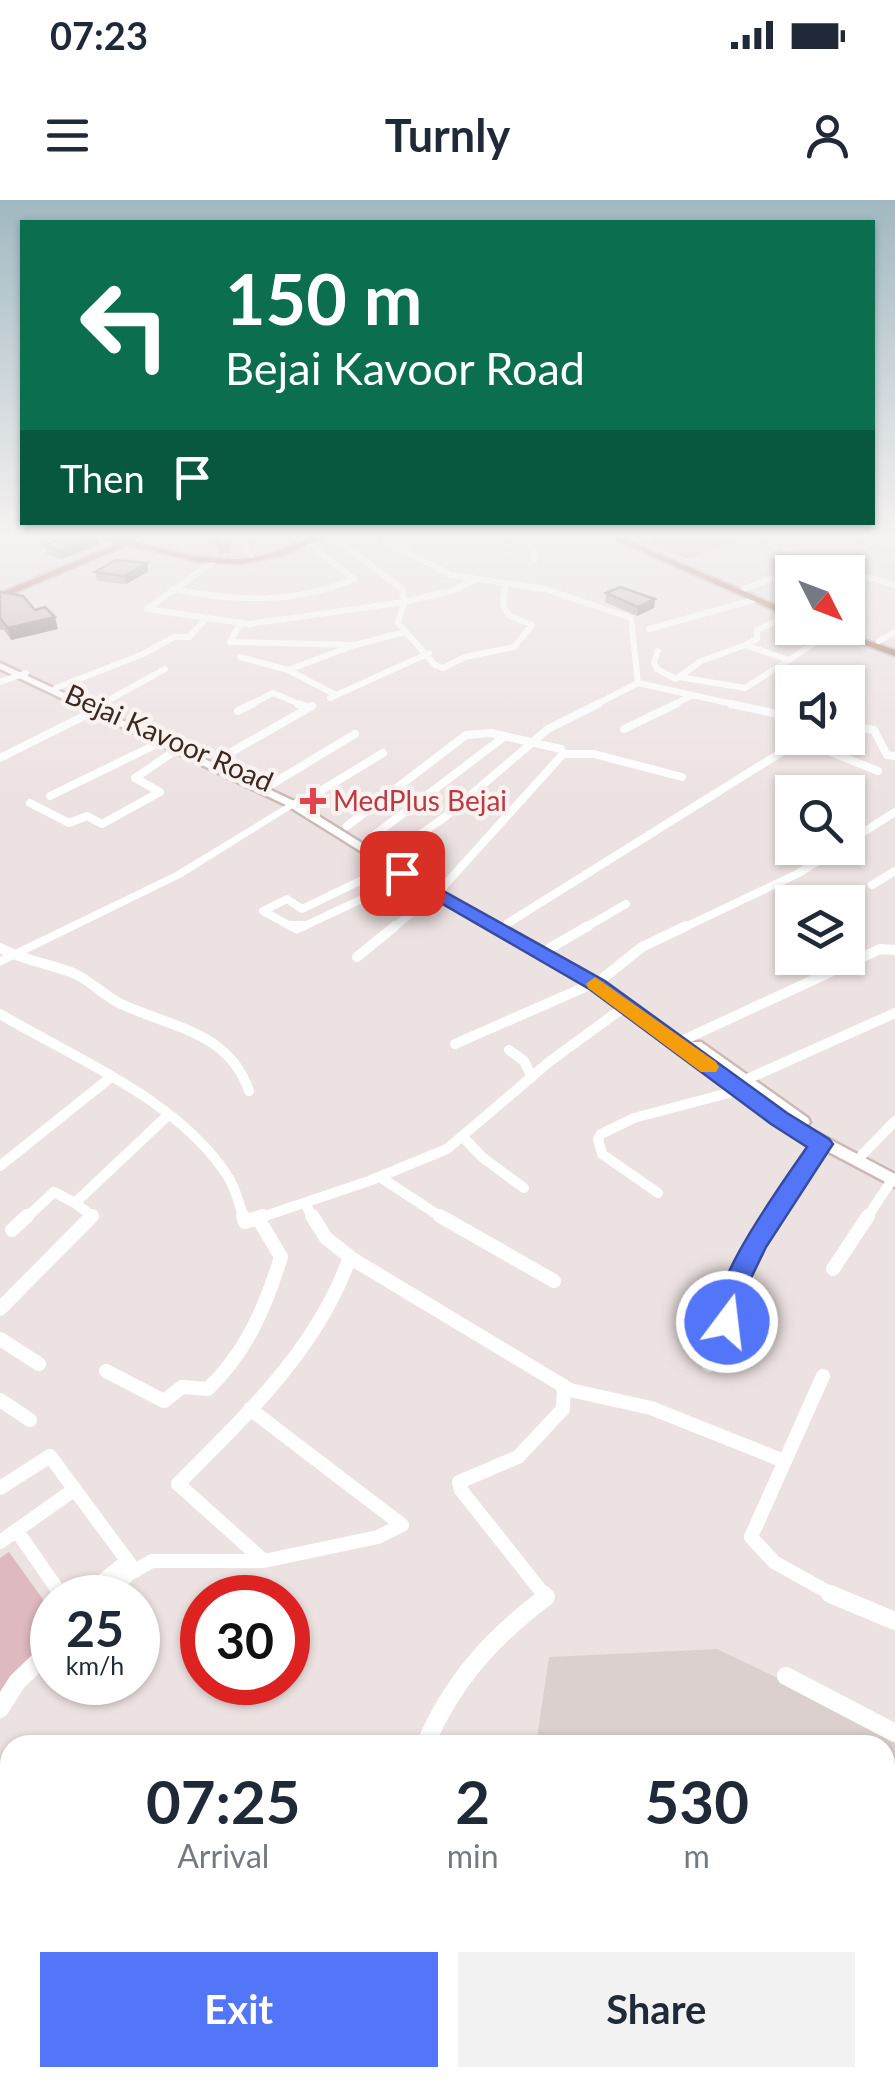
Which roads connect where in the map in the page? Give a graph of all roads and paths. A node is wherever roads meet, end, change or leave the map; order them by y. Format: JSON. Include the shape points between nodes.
{"nodes":[{"id":1,"x":203,"y":622,"type":"edge"},
{"id":2,"x":223,"y":622,"type":"edge"},
{"id":3,"x":254,"y":622,"type":"edge"},
{"id":4,"x":399,"y":622,"type":"edge"},
{"id":5,"x":527,"y":622,"type":"edge"},
{"id":6,"x":631,"y":622,"type":"edge"},
{"id":7,"x":673,"y":622,"type":"edge"},
{"id":8,"x":769,"y":622,"type":"edge"},
{"id":9,"x":239,"y":624,"type":"junction"},
{"id":10,"x":648,"y":629,"type":"dead end"},
{"id":11,"x":405,"y":632,"type":"junction"},
{"id":12,"x":895,"y":632,"type":"edge"},
{"id":13,"x":865,"y":637,"type":"edge"},
{"id":14,"x":865,"y":640,"type":"edge"},
{"id":15,"x":879,"y":641,"type":"junction"},
{"id":16,"x":355,"y":645,"type":"junction"},
{"id":17,"x":810,"y":645,"type":"edge"},
{"id":18,"x":745,"y":646,"type":"junction"},
{"id":19,"x":895,"y":650,"type":"edge"},
{"id":20,"x":658,"y":652,"type":"dead end"},
{"id":21,"x":429,"y":653,"type":"junction"},
{"id":22,"x":240,"y":657,"type":"dead end"},
{"id":23,"x":0,"y":658,"type":"edge"},
{"id":24,"x":790,"y":660,"type":"junction"},
{"id":25,"x":0,"y":666,"type":"edge"},
{"id":26,"x":165,"y":669,"type":"dead end"},
{"id":27,"x":288,"y":670,"type":"junction"},
{"id":28,"x":22,"y":674,"type":"junction"},
{"id":29,"x":678,"y":678,"type":"junction"},
{"id":30,"x":0,"y":682,"type":"edge"},
{"id":31,"x":638,"y":683,"type":"junction"},
{"id":32,"x":56,"y":688,"type":"junction"},
{"id":33,"x":656,"y":688,"type":"junction"},
{"id":34,"x":692,"y":696,"type":"junction"},
{"id":35,"x":96,"y":709,"type":"junction"},
{"id":36,"x":238,"y":711,"type":"dead end"},
{"id":37,"x":775,"y":713,"type":"edge"},
{"id":38,"x":624,"y":729,"type":"dead end"},
{"id":39,"x":865,"y":729,"type":"edge"},
{"id":40,"x":355,"y":734,"type":"dead end"},
{"id":41,"x":505,"y":736,"type":"junction"},
{"id":42,"x":163,"y":741,"type":"junction"},
{"id":43,"x":535,"y":743,"type":"junction"},
{"id":44,"x":179,"y":748,"type":"junction"},
{"id":45,"x":383,"y":752,"type":"dead end"},
{"id":46,"x":563,"y":754,"type":"junction"},
{"id":47,"x":895,"y":756,"type":"edge"},
{"id":48,"x":0,"y":758,"type":"edge"},
{"id":49,"x":218,"y":759,"type":"junction"},
{"id":50,"x":878,"y":771,"type":"dead end"},
{"id":51,"x":682,"y":777,"type":"dead end"},
{"id":52,"x":272,"y":784,"type":"junction"},
{"id":53,"x":50,"y":796,"type":"dead end"},
{"id":54,"x":299,"y":801,"type":"junction"},
{"id":55,"x":30,"y":803,"type":"dead end"},
{"id":56,"x":895,"y":812,"type":"edge"},
{"id":57,"x":346,"y":826,"type":"junction"},
{"id":58,"x":865,"y":831,"type":"edge"},
{"id":59,"x":368,"y":840,"type":"junction"},
{"id":60,"x":391,"y":860,"type":"junction"},
{"id":61,"x":813,"y":865,"type":"edge"},
{"id":62,"x":895,"y":871,"type":"edge"},
{"id":63,"x":408,"y":877,"type":"junction"},
{"id":64,"x":872,"y":885,"type":"dead end"},
{"id":65,"x":438,"y":891,"type":"junction"},
{"id":66,"x":626,"y":904,"type":"dead end"},
{"id":67,"x":302,"y":909,"type":"junction"},
{"id":68,"x":314,"y":918,"type":"junction"},
{"id":69,"x":508,"y":923,"type":"junction"},
{"id":70,"x":0,"y":948,"type":"edge"},
{"id":71,"x":550,"y":948,"type":"junction"},
{"id":72,"x":895,"y":950,"type":"edge"},
{"id":73,"x":16,"y":955,"type":"junction"},
{"id":74,"x":357,"y":957,"type":"dead end"},
{"id":75,"x":0,"y":962,"type":"edge"},
{"id":76,"x":600,"y":982,"type":"junction"},
{"id":77,"x":627,"y":1005,"type":"junction"},
{"id":78,"x":895,"y":1013,"type":"edge"},
{"id":79,"x":0,"y":1014,"type":"edge"},
{"id":80,"x":682,"y":1040,"type":"junction"},
{"id":81,"x":455,"y":1044,"type":"dead end"},
{"id":82,"x":508,"y":1050,"type":"dead end"},
{"id":83,"x":532,"y":1077,"type":"junction"},
{"id":84,"x":110,"y":1078,"type":"junction"},
{"id":85,"x":742,"y":1085,"type":"junction"},
{"id":86,"x":249,"y":1092,"type":"dead end"},
{"id":87,"x":166,"y":1116,"type":"junction"},
{"id":88,"x":895,"y":1120,"type":"edge"},
{"id":89,"x":464,"y":1138,"type":"junction"},
{"id":90,"x":821,"y":1144,"type":"junction"},
{"id":91,"x":862,"y":1155,"type":"junction"},
{"id":92,"x":0,"y":1166,"type":"edge"},
{"id":93,"x":380,"y":1177,"type":"junction"},
{"id":94,"x":894,"y":1178,"type":"edge"},
{"id":95,"x":524,"y":1188,"type":"dead end"},
{"id":96,"x":658,"y":1193,"type":"dead end"},
{"id":97,"x":75,"y":1203,"type":"junction"},
{"id":98,"x":305,"y":1204,"type":"junction"},
{"id":99,"x":258,"y":1218,"type":"junction"},
{"id":100,"x":12,"y":1230,"type":"dead end"},
{"id":101,"x":350,"y":1257,"type":"junction"},
{"id":102,"x":834,"y":1269,"type":"dead end"},
{"id":103,"x":554,"y":1280,"type":"dead end"},
{"id":104,"x":0,"y":1310,"type":"edge"},
{"id":105,"x":0,"y":1339,"type":"edge"},
{"id":106,"x":39,"y":1364,"type":"dead end"},
{"id":107,"x":709,"y":1365,"type":"dead end"},
{"id":108,"x":106,"y":1370,"type":"dead end"},
{"id":109,"x":824,"y":1376,"type":"dead end"},
{"id":110,"x":564,"y":1386,"type":"junction"},
{"id":111,"x":0,"y":1400,"type":"edge"},
{"id":112,"x":250,"y":1410,"type":"junction"},
{"id":113,"x":30,"y":1420,"type":"dead end"},
{"id":114,"x":784,"y":1461,"type":"junction"},
{"id":115,"x":0,"y":1488,"type":"edge"},
{"id":116,"x":74,"y":1490,"type":"junction"},
{"id":117,"x":17,"y":1531,"type":"junction"},
{"id":118,"x":0,"y":1542,"type":"edge"},
{"id":119,"x":264,"y":1560,"type":"junction"},
{"id":120,"x":131,"y":1566,"type":"junction"},
{"id":121,"x":47,"y":1575,"type":"edge"},
{"id":122,"x":117,"y":1575,"type":"edge"},
{"id":123,"x":123,"y":1575,"type":"edge"},
{"id":124,"x":895,"y":1621,"type":"edge"},
{"id":125,"x":30,"y":1669,"type":"edge"},
{"id":126,"x":786,"y":1676,"type":"dead end"},
{"id":127,"x":0,"y":1709,"type":"edge"},
{"id":128,"x":895,"y":1733,"type":"edge"},
{"id":129,"x":430,"y":1735,"type":"edge"}],
"edges":[{"from":1,"to":32,"type":"street","via":[[189,637],[174,636]]},
{"from":2,"to":9,"type":"street"},
{"from":3,"to":9,"type":"street"},
{"from":4,"to":11,"type":"street"},
{"from":5,"to":21,"type":"street","via":[[532,624],[514,648],[443,668]]},
{"from":6,"to":31,"type":"street"},
{"from":7,"to":10,"type":"street"},
{"from":8,"to":18,"type":"street"},
{"from":9,"to":16,"type":"street","via":[[230,642],[236,644]]},
{"from":11,"to":16,"type":"street"},
{"from":11,"to":21,"type":"street"},
{"from":12,"to":15,"type":"street"},
{"from":13,"to":15,"type":"main road"},
{"from":14,"to":19,"type":"main road"},
{"from":15,"to":19,"type":"main road"},
{"from":16,"to":27,"type":"street"},
{"from":17,"to":24,"type":"street"},
{"from":18,"to":24,"type":"street"},
{"from":18,"to":29,"type":"street","via":[[701,661]]},
{"from":20,"to":29,"type":"street","via":[[658,669]]},
{"from":21,"to":27,"type":"street","via":[[333,696]]},
{"from":22,"to":27,"type":"street"},
{"from":23,"to":28,"type":"main road","name":"Bejai Kavoor Road"},
{"from":24,"to":29,"type":"street","via":[[745,688]]},
{"from":25,"to":28,"type":"main road","name":"Bejai Kavoor Road"},
{"from":26,"to":35,"type":"street"},
{"from":28,"to":30,"type":"street"},
{"from":28,"to":32,"type":"main road","name":"Bejai Kavoor Road"},
{"from":28,"to":35,"type":"main road","name":"Bejai Kavoor Road"},
{"from":29,"to":33,"type":"street"},
{"from":31,"to":33,"type":"street"},
{"from":31,"to":43,"type":"street","via":[[548,729]]},
{"from":32,"to":35,"type":"main road","name":"Bejai Kavoor Road"},
{"from":33,"to":34,"type":"street"},
{"from":34,"to":37,"type":"street"},
{"from":34,"to":38,"type":"street"},
{"from":35,"to":42,"type":"main road","name":"Bejai Kavoor Road"},
{"from":35,"to":48,"type":"street"},
{"from":35,"to":49,"type":"main road","name":"Bejai Kavoor Road"},
{"from":36,"to":49,"type":"street","via":[[272,692],[311,707]]},
{"from":39,"to":47,"type":"street","via":[[874,730]]},
{"from":40,"to":52,"type":"street"},
{"from":41,"to":43,"type":"street"},
{"from":41,"to":57,"type":"street","via":[[466,735]]},
{"from":41,"to":59,"type":"street"},
{"from":42,"to":44,"type":"main road","name":"Bejai Kavoor Road"},
{"from":42,"to":53,"type":"street"},
{"from":43,"to":46,"type":"street"},
{"from":43,"to":60,"type":"street"},
{"from":44,"to":54,"type":"main road","name":"Bejai Kavoor Road"},
{"from":44,"to":55,"type":"street","via":[[134,778],[160,792],[102,824],[87,816],[69,823]]},
{"from":45,"to":54,"type":"street"},
{"from":46,"to":51,"type":"street","via":[[594,754]]},
{"from":46,"to":65,"type":"street"},
{"from":49,"to":52,"type":"main road","name":"Bejai Kavoor Road"},
{"from":50,"to":69,"type":"street","via":[[800,740]]},
{"from":52,"to":54,"type":"main road","name":"Bejai Kavoor Road"},
{"from":54,"to":57,"type":"main road","name":"Bejai Kavoor Road"},
{"from":54,"to":60,"type":"main road","name":"Bejai Kavoor Road"},
{"from":54,"to":73,"type":"street","via":[[178,875]]},
{"from":56,"to":58,"type":"street"},
{"from":57,"to":59,"type":"main road","name":"Bejai Kavoor Road"},
{"from":59,"to":60,"type":"main road","name":"Bejai Kavoor Road"},
{"from":60,"to":63,"type":"main road","name":"Bejai Kavoor Road"},
{"from":60,"to":65,"type":"main road","name":"Bejai Kavoor Road"},
{"from":60,"to":67,"type":"street"},
{"from":61,"to":76,"type":"street","via":[[658,938]]},
{"from":62,"to":64,"type":"street"},
{"from":63,"to":65,"type":"main road","name":"Bejai Kavoor Road"},
{"from":63,"to":68,"type":"street"},
{"from":65,"to":69,"type":"main road","name":"Bejai Kavoor Road"},
{"from":65,"to":74,"type":"street"},
{"from":65,"to":76,"type":"main road","name":"Bejai Kavoor Road"},
{"from":66,"to":71,"type":"street"},
{"from":67,"to":68,"type":"street"},
{"from":67,"to":68,"type":"street","via":[[287,898],[263,911],[295,930]]},
{"from":69,"to":71,"type":"main road","name":"Bejai Kavoor Road"},
{"from":70,"to":73,"type":"street"},
{"from":71,"to":76,"type":"main road","name":"Bejai Kavoor Road"},
{"from":72,"to":80,"type":"street","via":[[880,948]]},
{"from":73,"to":75,"type":"street"},
{"from":73,"to":86,"type":"street","via":[[78,975],[116,1002],[200,1034],[241,1066]]},
{"from":76,"to":77,"type":"main road","name":"Bejai Kavoor Road"},
{"from":76,"to":80,"type":"main road","name":"Bejai Kavoor Road"},
{"from":76,"to":81,"type":"street"},
{"from":77,"to":80,"type":"main road","name":"Bejai Kavoor Road"},
{"from":77,"to":83,"type":"street"},
{"from":78,"to":85,"type":"street"},
{"from":79,"to":84,"type":"street"},
{"from":80,"to":85,"type":"main road","name":"Bejai Kavoor Road"},
{"from":82,"to":83,"type":"street"},
{"from":83,"to":89,"type":"street"},
{"from":84,"to":87,"type":"street"},
{"from":84,"to":92,"type":"street"},
{"from":85,"to":90,"type":"main road","name":"Bejai Kavoor Road"},
{"from":85,"to":91,"type":"main road","name":"Bejai Kavoor Road"},
{"from":85,"to":96,"type":"street","via":[[601,1134],[602,1154]]},
{"from":87,"to":97,"type":"street"},
{"from":87,"to":99,"type":"street","via":[[224,1171],[245,1222]]},
{"from":88,"to":91,"type":"street"},
{"from":89,"to":93,"type":"street"},
{"from":89,"to":95,"type":"street"},
{"from":90,"to":94,"type":"main road","name":"Bejai Kavoor Road"},
{"from":90,"to":107,"type":"street","via":[[738,1278]]},
{"from":91,"to":94,"type":"main road","name":"Bejai Kavoor Road"},
{"from":93,"to":98,"type":"street"},
{"from":93,"to":103,"type":"street"},
{"from":94,"to":102,"type":"street"},
{"from":97,"to":100,"type":"street","via":[[54,1192]]},
{"from":97,"to":104,"type":"street","via":[[92,1216]]},
{"from":98,"to":99,"type":"street"},
{"from":98,"to":101,"type":"street","via":[[326,1238]]},
{"from":99,"to":108,"type":"street","via":[[281,1257],[260,1325],[231,1368],[208,1389],[182,1387],[164,1401]]},
{"from":101,"to":110,"type":"street"},
{"from":101,"to":112,"type":"street","via":[[294,1359]]},
{"from":105,"to":106,"type":"street"},
{"from":109,"to":114,"type":"street"},
{"from":110,"to":114,"type":"street","via":[[651,1408]]},
{"from":110,"to":129,"type":"street","via":[[563,1409],[518,1457],[459,1482],[546,1597],[461,1671]]},
{"from":111,"to":113,"type":"street"},
{"from":112,"to":119,"type":"street","via":[[178,1484]]},
{"from":112,"to":119,"type":"street","via":[[402,1525],[378,1537]]},
{"from":114,"to":124,"type":"street","via":[[750,1537],[754,1548],[829,1594]]},
{"from":115,"to":116,"type":"street","via":[[50,1456]]},
{"from":116,"to":117,"type":"street"},
{"from":116,"to":120,"type":"street"},
{"from":117,"to":118,"type":"street"},
{"from":117,"to":121,"type":"street"},
{"from":119,"to":120,"type":"street"},
{"from":120,"to":122,"type":"street"},
{"from":120,"to":123,"type":"street"},
{"from":125,"to":127,"type":"street"},
{"from":126,"to":128,"type":"street"}]}
